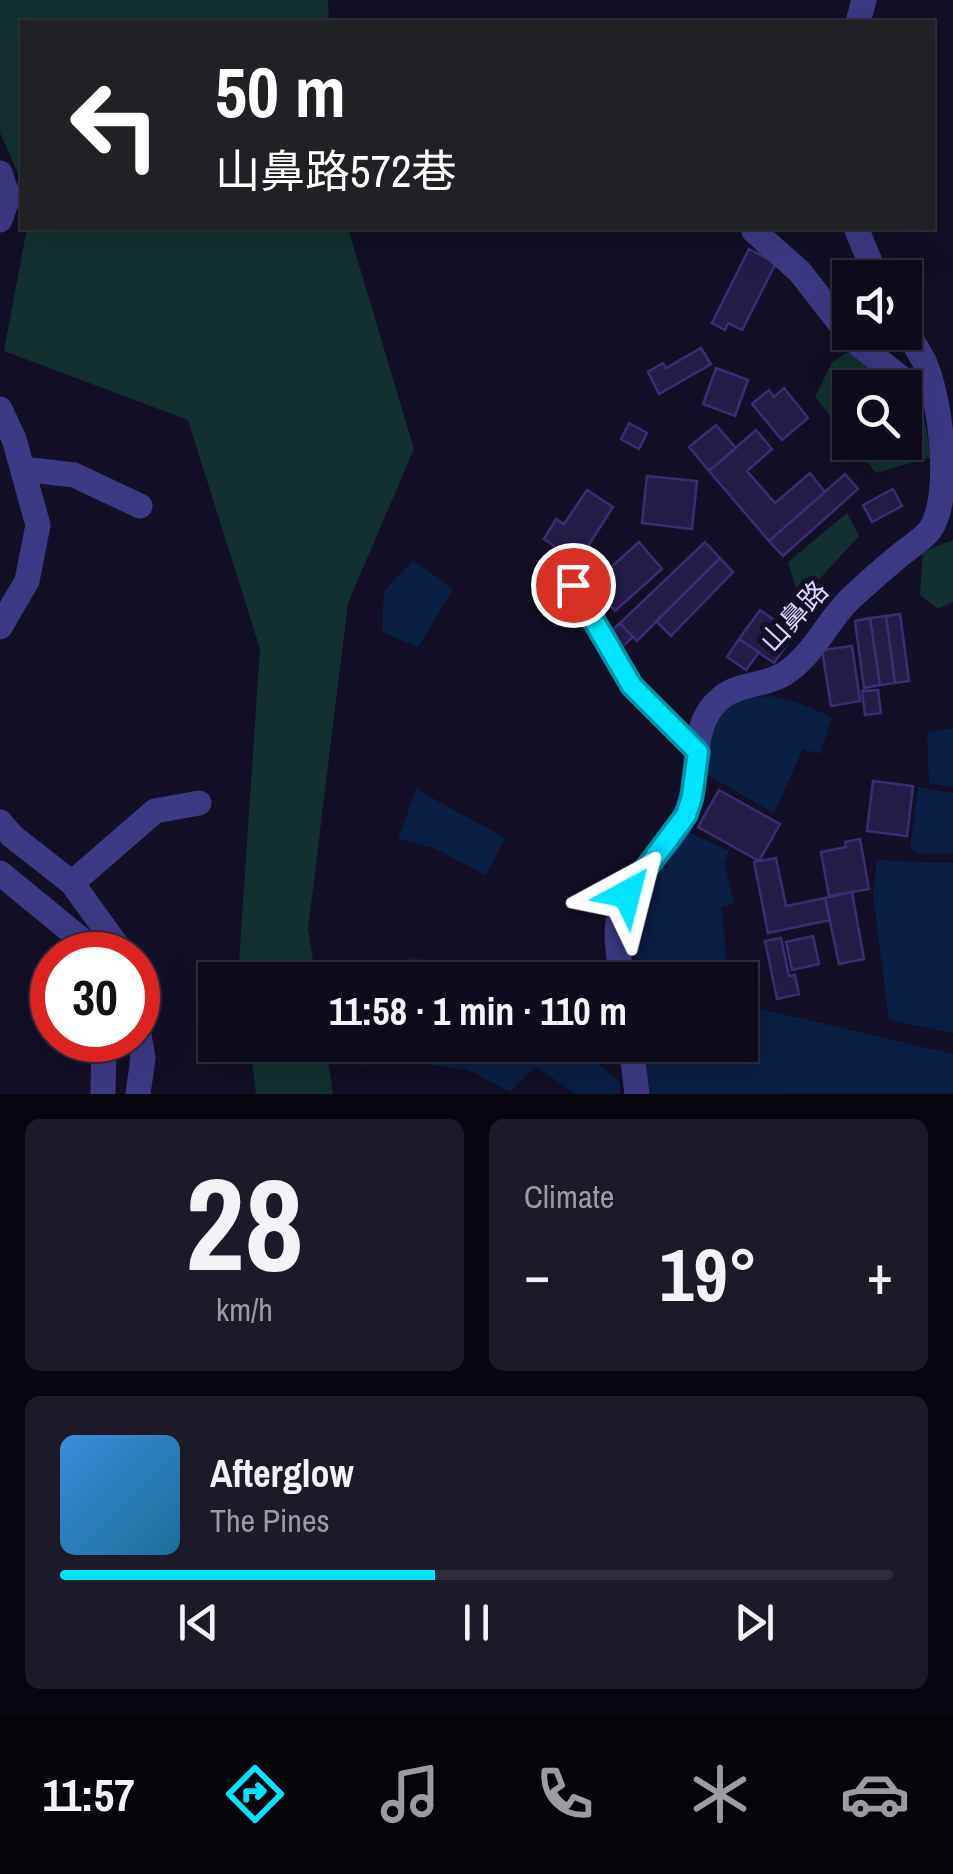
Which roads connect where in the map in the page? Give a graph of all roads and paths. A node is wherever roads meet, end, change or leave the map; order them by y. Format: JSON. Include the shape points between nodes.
{"nodes":[{"id":1,"x":0,"y":173,"type":"edge"},
{"id":2,"x":0,"y":220,"type":"edge"},
{"id":3,"x":754,"y":230,"type":"dead end"},
{"id":4,"x":857,"y":230,"type":"edge"},
{"id":5,"x":869,"y":260,"type":"edge"},
{"id":6,"x":918,"y":350,"type":"edge"},
{"id":7,"x":932,"y":390,"type":"junction"},
{"id":8,"x":0,"y":409,"type":"edge"},
{"id":9,"x":22,"y":469,"type":"junction"},
{"id":10,"x":140,"y":506,"type":"dead end"},
{"id":11,"x":573,"y":585,"type":"dead end"},
{"id":12,"x":0,"y":627,"type":"edge"},
{"id":13,"x":698,"y":752,"type":"junction"},
{"id":14,"x":198,"y":804,"type":"dead end"},
{"id":15,"x":0,"y":822,"type":"edge"},
{"id":16,"x":0,"y":873,"type":"edge"},
{"id":17,"x":72,"y":883,"type":"junction"},
{"id":18,"x":72,"y":932,"type":"edge"},
{"id":19,"x":107,"y":932,"type":"edge"},
{"id":20,"x":620,"y":962,"type":"edge"},
{"id":21,"x":104,"y":1062,"type":"edge"},
{"id":22,"x":142,"y":1062,"type":"edge"},
{"id":23,"x":633,"y":1062,"type":"edge"},
{"id":24,"x":103,"y":1094,"type":"edge"},
{"id":25,"x":138,"y":1094,"type":"edge"},
{"id":26,"x":637,"y":1094,"type":"edge"}],
"edges":[{"from":1,"to":2,"type":"street","via":[[8,197]]},
{"from":3,"to":7,"type":"street","via":[[800,272],[853,340],[919,392]]},
{"from":4,"to":5,"type":"street"},
{"from":6,"to":7,"type":"street","name":"山鼻路"},
{"from":7,"to":13,"type":"street","name":"山鼻路","via":[[945,491],[929,531],[845,604],[786,674],[722,697],[707,712]]},
{"from":8,"to":9,"type":"street"},
{"from":9,"to":10,"type":"street","via":[[74,475]]},
{"from":9,"to":12,"type":"street","via":[[38,525],[27,581]]},
{"from":11,"to":13,"type":"street","via":[[632,686]]},
{"from":13,"to":20,"type":"street","name":"山鼻路","via":[[686,815],[619,914]]},
{"from":14,"to":17,"type":"street","via":[[155,810]]},
{"from":15,"to":17,"type":"street"},
{"from":16,"to":18,"type":"street"},
{"from":17,"to":19,"type":"street"},
{"from":21,"to":24,"type":"street"},
{"from":22,"to":25,"type":"street"},
{"from":23,"to":26,"type":"street"}]}
